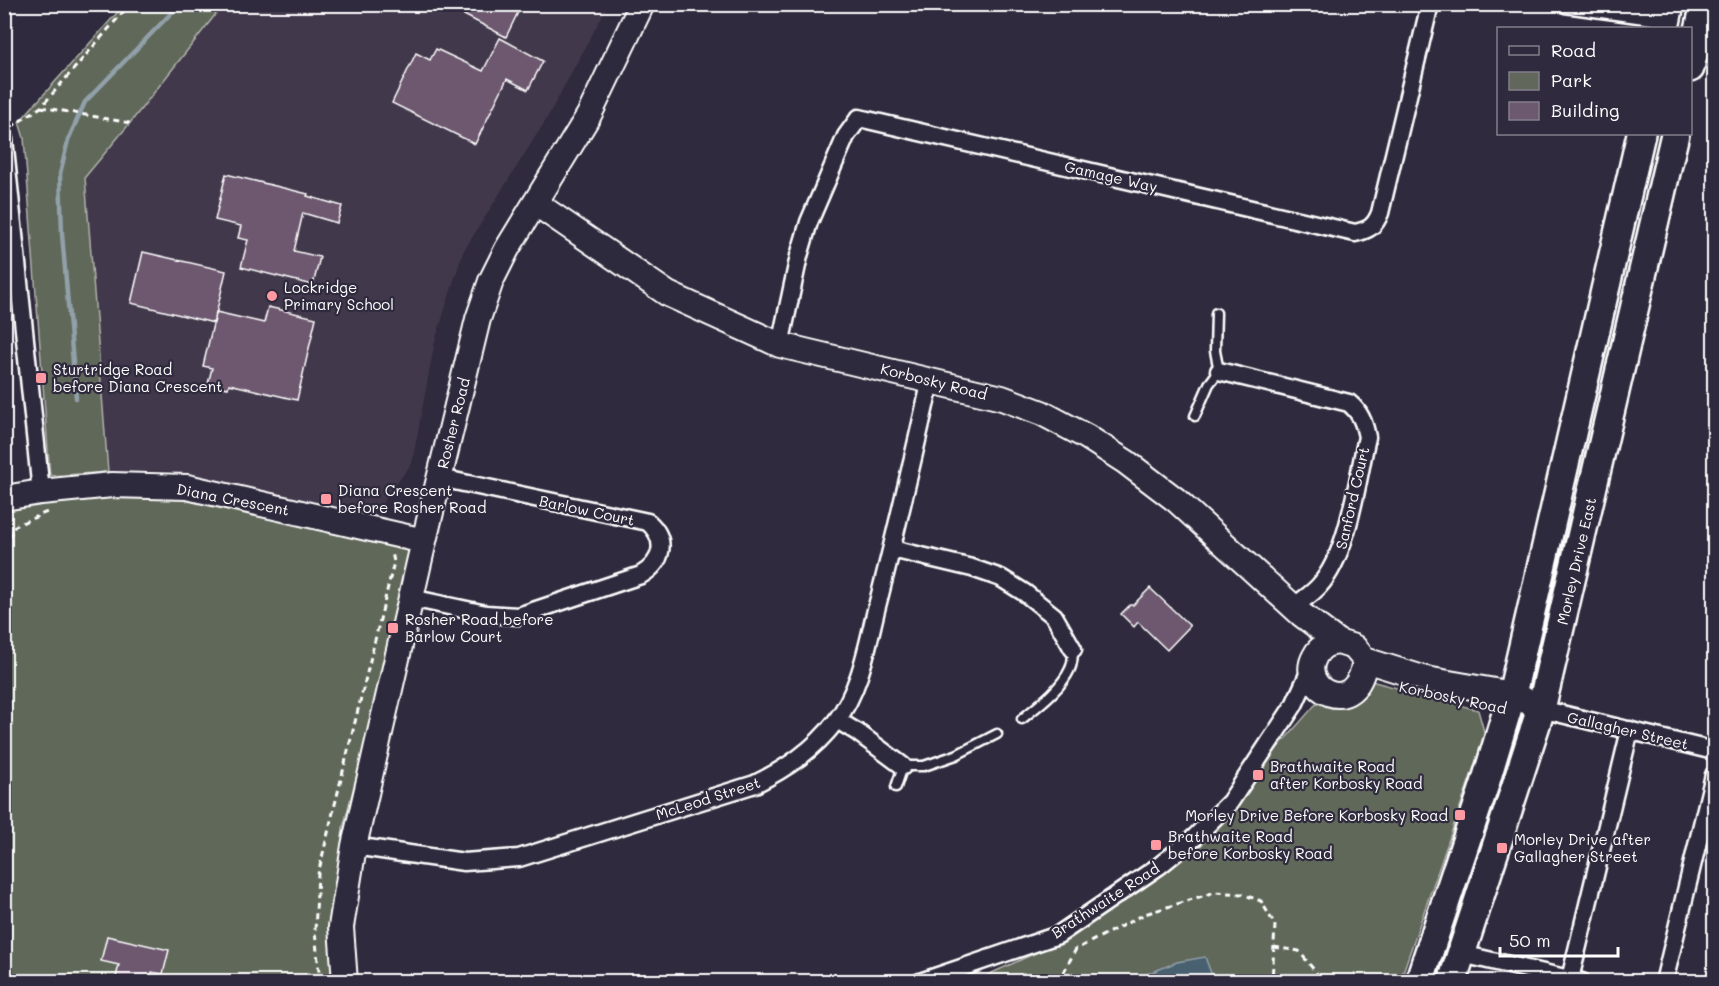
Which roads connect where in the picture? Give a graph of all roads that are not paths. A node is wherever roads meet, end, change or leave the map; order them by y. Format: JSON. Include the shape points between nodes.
{"nodes":[{"id":1,"x":642,"y":4,"type":"edge"},
{"id":2,"x":1430,"y":4,"type":"edge"},
{"id":3,"x":1564,"y":4,"type":"edge"},
{"id":4,"x":1705,"y":4,"type":"edge"},
{"id":5,"x":1667,"y":17,"type":"edge"},
{"id":6,"x":1692,"y":59,"type":"edge"},
{"id":7,"x":1641,"y":135,"type":"edge"},
{"id":8,"x":1675,"y":135,"type":"edge"},
{"id":9,"x":4,"y":139,"type":"edge"},
{"id":10,"x":535,"y":203,"type":"junction"},
{"id":11,"x":1216,"y":313,"type":"dead end"},
{"id":12,"x":780,"y":345,"type":"junction"},
{"id":13,"x":1219,"y":371,"type":"junction"},
{"id":14,"x":931,"y":380,"type":"junction"},
{"id":15,"x":1195,"y":416,"type":"dead end"},
{"id":16,"x":440,"y":478,"type":"junction"},
{"id":17,"x":4,"y":498,"type":"edge"},
{"id":18,"x":47,"y":501,"type":"junction"},
{"id":19,"x":424,"y":541,"type":"junction"},
{"id":20,"x":892,"y":549,"type":"junction"},
{"id":21,"x":411,"y":598,"type":"junction"},
{"id":22,"x":1298,"y":611,"type":"junction"},
{"id":23,"x":1338,"y":642,"type":"junction"},
{"id":24,"x":1073,"y":649,"type":"joint"},
{"id":25,"x":1364,"y":668,"type":"junction"},
{"id":26,"x":1315,"y":672,"type":"junction"},
{"id":27,"x":1509,"y":702,"type":"junction"},
{"id":28,"x":1294,"y":705,"type":"junction"},
{"id":29,"x":1541,"y":709,"type":"junction"},
{"id":30,"x":1022,"y":719,"type":"dead end"},
{"id":31,"x":837,"y":720,"type":"junction"},
{"id":32,"x":1630,"y":730,"type":"junction"},
{"id":33,"x":997,"y":734,"type":"dead end"},
{"id":34,"x":1714,"y":751,"type":"edge"},
{"id":35,"x":903,"y":766,"type":"junction"},
{"id":36,"x":1714,"y":775,"type":"edge"},
{"id":37,"x":896,"y":787,"type":"dead end"},
{"id":38,"x":354,"y":846,"type":"junction"},
{"id":39,"x":1462,"y":954,"type":"junction"},
{"id":40,"x":1576,"y":980,"type":"edge"},
{"id":41,"x":345,"y":981,"type":"edge"},
{"id":42,"x":920,"y":981,"type":"edge"},
{"id":43,"x":1419,"y":981,"type":"edge"},
{"id":44,"x":1452,"y":981,"type":"edge"},
{"id":45,"x":1664,"y":981,"type":"edge"}],
"edges":[{"from":1,"to":10,"type":"street","name":"Rosher Road","via":[[589,115]]},
{"from":2,"to":12,"type":"street","name":"Gamage Way","via":[[1380,213],[1377,222],[1367,230],[1355,233],[859,118],[846,136],[809,222]]},
{"from":3,"to":5,"type":"street"},
{"from":4,"to":6,"type":"main road"},
{"from":7,"to":27,"type":"main road"},
{"from":8,"to":29,"type":"main road","name":"Morley Drive East"},
{"from":9,"to":18,"type":"street"},
{"from":10,"to":12,"type":"street","name":"Korbosky Road","via":[[668,294]]},
{"from":10,"to":16,"type":"street","name":"Rosher Road","via":[[507,249],[478,319]]},
{"from":11,"to":13,"type":"lane"},
{"from":12,"to":14,"type":"street","name":"Korbosky Road"},
{"from":13,"to":15,"type":"lane"},
{"from":13,"to":22,"type":"street","name":"Sanford Court","via":[[1349,403],[1365,425],[1367,437],[1342,548],[1332,568]]},
{"from":14,"to":20,"type":"street","name":"McLeod Street"},
{"from":14,"to":22,"type":"street","name":"Korbosky Road","via":[[1002,398],[1042,413],[1087,437],[1176,500]]},
{"from":16,"to":19,"type":"street","name":"Rosher Road"},
{"from":16,"to":21,"type":"street","name":"Barlow Court","via":[[648,522],[660,540],[660,551],[657,562],[641,575],[518,616],[486,614]]},
{"from":17,"to":18,"type":"street","name":"Diana Crescent"},
{"from":18,"to":19,"type":"street","name":"Diana Crescent","via":[[112,485],[187,487]]},
{"from":19,"to":21,"type":"street","name":"Rosher Road"},
{"from":20,"to":24,"type":"street","via":[[1001,578],[1054,616]]},
{"from":20,"to":31,"type":"street","name":"McLeod Street","via":[[853,692]]},
{"from":21,"to":38,"type":"street","name":"Rosher Road"},
{"from":22,"to":23,"type":"street","name":"Korbosky Road"},
{"from":22,"to":26,"type":"street"},
{"from":23,"to":25,"type":"street","via":[[1354,647]]},
{"from":23,"to":26,"type":"street","via":[[1323,646]]},
{"from":24,"to":30,"type":"lane","via":[[1071,667],[1062,682]]},
{"from":25,"to":26,"type":"street","via":[[1353,690],[1338,695]]},
{"from":25,"to":27,"type":"street","name":"Korbosky Road","via":[[1403,687]]},
{"from":26,"to":28,"type":"street","name":"Brathwaite Road"},
{"from":26,"to":28,"type":"street","name":"Brathwaite Road"},
{"from":27,"to":29,"type":"street","name":"Korbosky Road"},
{"from":27,"to":43,"type":"main road"},
{"from":28,"to":42,"type":"street","name":"Brathwaite Road","via":[[1230,802],[1159,866],[1058,934]]},
{"from":29,"to":32,"type":"street","name":"Gallagher Street"},
{"from":29,"to":39,"type":"main road","name":"Morley Drive East"},
{"from":31,"to":35,"type":"street"},
{"from":31,"to":38,"type":"street","name":"McLeod Street","via":[[806,754],[755,784],[519,858],[464,862]]},
{"from":32,"to":34,"type":"street","name":"Gallagher Street"},
{"from":32,"to":40,"type":"street"},
{"from":33,"to":35,"type":"lane","via":[[924,766]]},
{"from":35,"to":37,"type":"lane"},
{"from":36,"to":45,"type":"street"},
{"from":38,"to":41,"type":"street","name":"Rosher Road","via":[[341,927]]},
{"from":39,"to":40,"type":"street"},
{"from":39,"to":44,"type":"main road","name":"Morley Drive East"}]}
